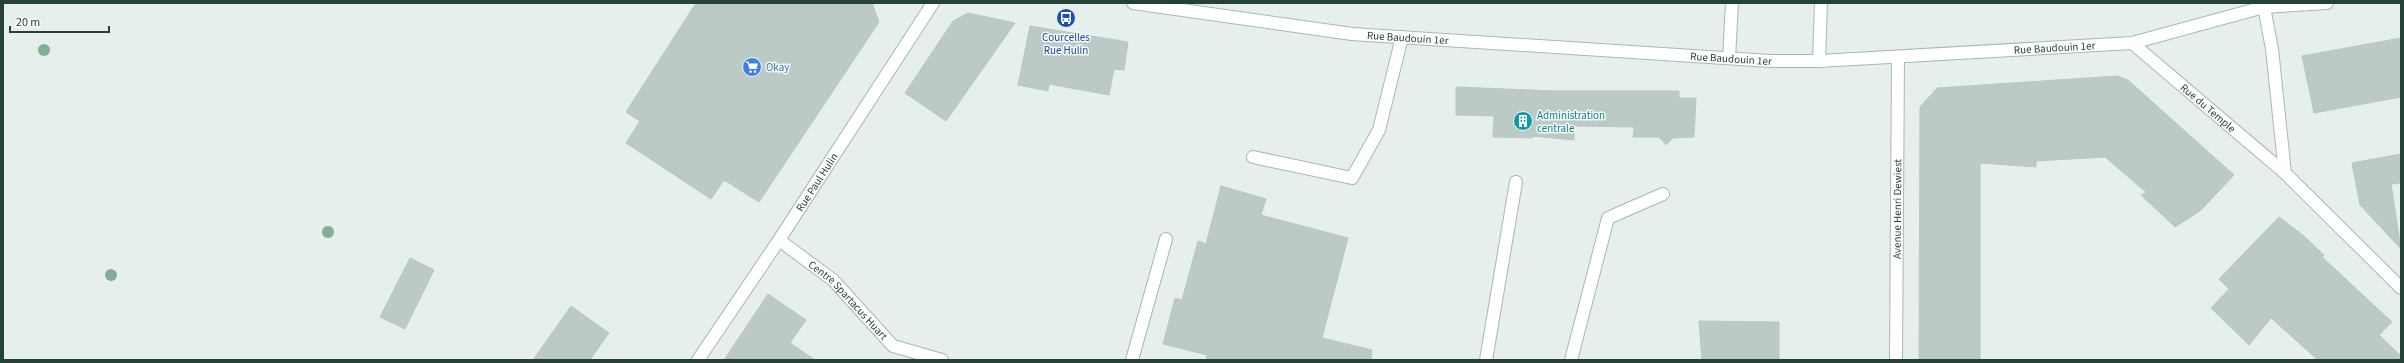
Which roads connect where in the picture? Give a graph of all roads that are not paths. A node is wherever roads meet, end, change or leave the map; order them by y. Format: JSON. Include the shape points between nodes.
{"nodes":[{"id":1,"x":933,"y":3,"type":"edge"},
{"id":2,"x":1133,"y":3,"type":"edge"},
{"id":3,"x":1732,"y":3,"type":"edge"},
{"id":4,"x":1821,"y":3,"type":"edge"},
{"id":5,"x":2327,"y":3,"type":"edge"},
{"id":6,"x":2264,"y":7,"type":"junction"},
{"id":7,"x":1196,"y":8,"type":"edge"},
{"id":8,"x":1402,"y":37,"type":"junction"},
{"id":9,"x":2132,"y":43,"type":"junction"},
{"id":10,"x":1898,"y":57,"type":"junction"},
{"id":11,"x":1729,"y":58,"type":"junction"},
{"id":12,"x":1819,"y":62,"type":"junction"},
{"id":13,"x":1253,"y":157,"type":"dead end"},
{"id":14,"x":2285,"y":173,"type":"junction"},
{"id":15,"x":1516,"y":182,"type":"dead end"},
{"id":16,"x":1663,"y":194,"type":"dead end"},
{"id":17,"x":1166,"y":239,"type":"dead end"},
{"id":18,"x":779,"y":240,"type":"junction"},
{"id":19,"x":2401,"y":288,"type":"edge"},
{"id":20,"x":698,"y":360,"type":"edge"},
{"id":21,"x":942,"y":360,"type":"edge"},
{"id":22,"x":1132,"y":360,"type":"edge"},
{"id":23,"x":1486,"y":360,"type":"edge"},
{"id":24,"x":1571,"y":360,"type":"edge"},
{"id":25,"x":1896,"y":360,"type":"edge"}],
"edges":[{"from":1,"to":18,"type":"street","name":"Rue Paul Hulin"},
{"from":2,"to":7,"type":"street","name":"Rue Baudouin 1er"},
{"from":3,"to":11,"type":"street"},
{"from":4,"to":12,"type":"street"},
{"from":5,"to":6,"type":"street","name":"Rue Baudouin 1er"},
{"from":6,"to":9,"type":"street","name":"Rue Baudouin 1er"},
{"from":6,"to":14,"type":"street","via":[[2272,49]]},
{"from":7,"to":8,"type":"street","name":"Rue Baudouin 1er","via":[[1352,34]]},
{"from":8,"to":11,"type":"street","name":"Rue Baudouin 1er"},
{"from":8,"to":13,"type":"street","via":[[1379,130],[1352,178]]},
{"from":9,"to":10,"type":"street","name":"Rue Baudouin 1er"},
{"from":9,"to":14,"type":"street","name":"Rue du Temple"},
{"from":10,"to":12,"type":"street","name":"Rue Baudouin 1er"},
{"from":10,"to":25,"type":"street","name":"Avenue Henri Dewiest"},
{"from":11,"to":12,"type":"street","name":"Rue Baudouin 1er"},
{"from":14,"to":19,"type":"street","name":"Rue du Temple"},
{"from":15,"to":23,"type":"street"},
{"from":16,"to":24,"type":"street","via":[[1608,218]]},
{"from":17,"to":22,"type":"street"},
{"from":18,"to":20,"type":"street","name":"Rue Paul Hulin"},
{"from":18,"to":21,"type":"street","name":"Centre Spartacus Huart","via":[[833,280],[892,346]]}]}
